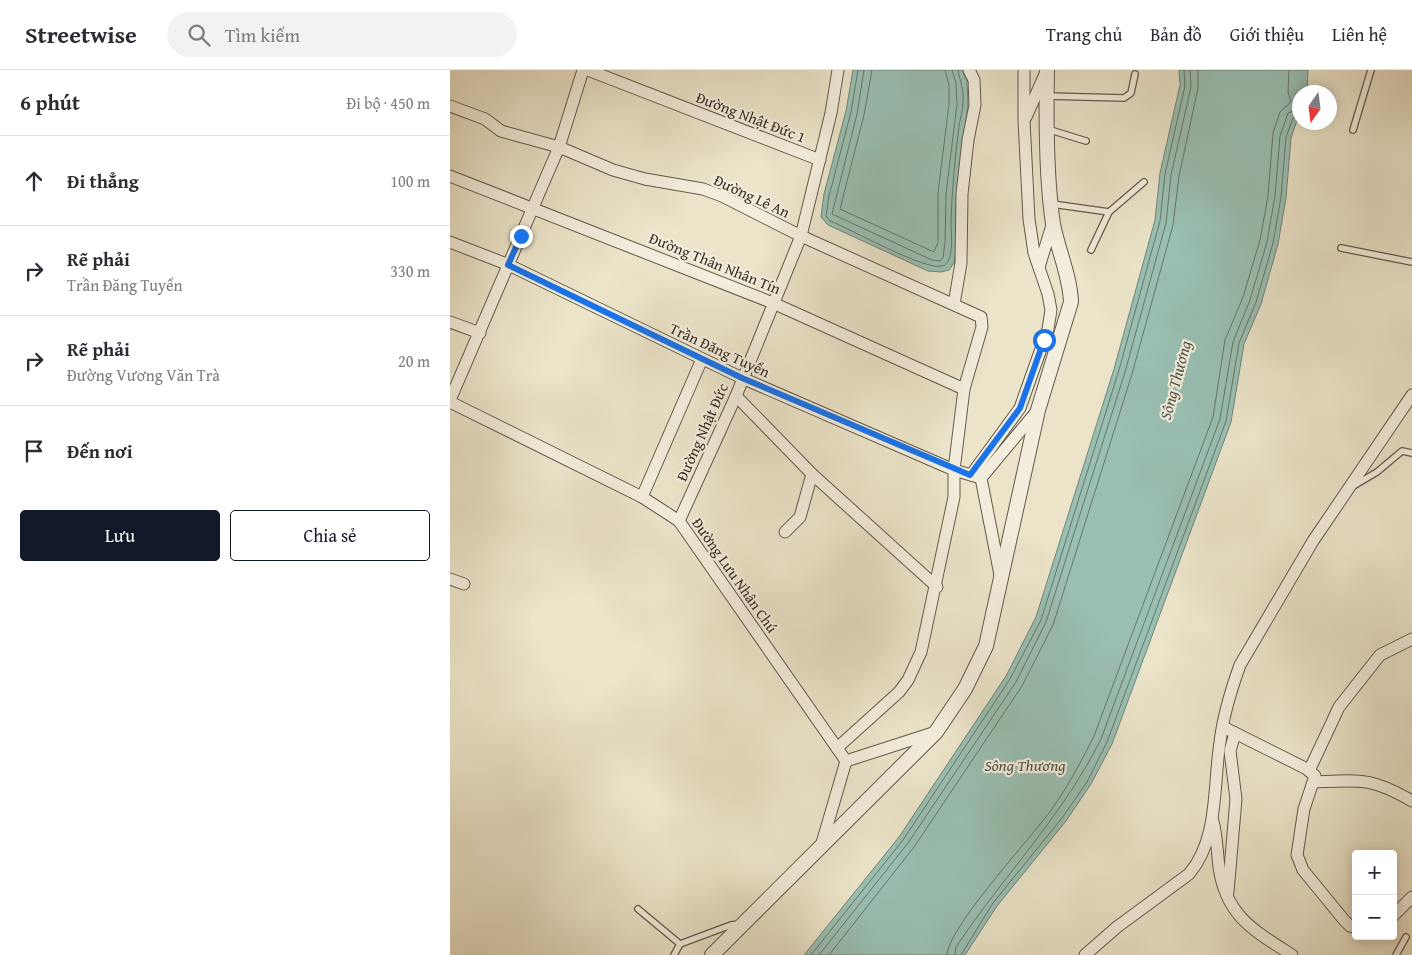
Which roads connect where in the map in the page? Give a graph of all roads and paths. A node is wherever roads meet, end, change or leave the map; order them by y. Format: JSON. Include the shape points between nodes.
{"nodes":[{"id":1,"x":583,"y":70,"type":"edge"},
{"id":2,"x":588,"y":70,"type":"edge"},
{"id":3,"x":838,"y":70,"type":"edge"},
{"id":4,"x":969,"y":70,"type":"edge"},
{"id":5,"x":1024,"y":70,"type":"edge"},
{"id":6,"x":1047,"y":70,"type":"edge"},
{"id":7,"x":1371,"y":70,"type":"edge"},
{"id":8,"x":1135,"y":74,"type":"dead end"},
{"id":9,"x":1046,"y":96,"type":"junction"},
{"id":10,"x":450,"y":106,"type":"edge"},
{"id":11,"x":1024,"y":120,"type":"junction"},
{"id":12,"x":1047,"y":129,"type":"junction"},
{"id":13,"x":1353,"y":130,"type":"dead end"},
{"id":14,"x":1086,"y":141,"type":"dead end"},
{"id":15,"x":560,"y":147,"type":"junction"},
{"id":16,"x":820,"y":160,"type":"junction"},
{"id":17,"x":450,"y":176,"type":"edge"},
{"id":18,"x":1144,"y":182,"type":"dead end"},
{"id":19,"x":1052,"y":204,"type":"junction"},
{"id":20,"x":534,"y":208,"type":"junction"},
{"id":21,"x":1109,"y":212,"type":"junction"},
{"id":22,"x":1053,"y":222,"type":"junction"},
{"id":23,"x":802,"y":236,"type":"junction"},
{"id":24,"x":450,"y":242,"type":"edge"},
{"id":25,"x":1341,"y":248,"type":"dead end"},
{"id":26,"x":1091,"y":250,"type":"dead end"},
{"id":27,"x":1412,"y":262,"type":"edge"},
{"id":28,"x":508,"y":265,"type":"junction"},
{"id":29,"x":1039,"y":266,"type":"junction"},
{"id":30,"x":773,"y":302,"type":"junction"},
{"id":31,"x":954,"y":304,"type":"junction"},
{"id":32,"x":450,"y":322,"type":"edge"},
{"id":33,"x":480,"y":333,"type":"junction"},
{"id":34,"x":702,"y":359,"type":"junction"},
{"id":35,"x":742,"y":378,"type":"junction"},
{"id":36,"x":964,"y":389,"type":"junction"},
{"id":37,"x":1412,"y":395,"type":"edge"},
{"id":38,"x":736,"y":396,"type":"junction"},
{"id":39,"x":450,"y":401,"type":"edge"},
{"id":40,"x":1038,"y":410,"type":"junction"},
{"id":41,"x":1412,"y":453,"type":"edge"},
{"id":42,"x":954,"y":470,"type":"junction"},
{"id":43,"x":812,"y":474,"type":"junction"},
{"id":44,"x":976,"y":476,"type":"junction"},
{"id":45,"x":1347,"y":490,"type":"junction"},
{"id":46,"x":642,"y":497,"type":"junction"},
{"id":47,"x":679,"y":521,"type":"junction"},
{"id":48,"x":785,"y":532,"type":"dead end"},
{"id":49,"x":450,"y":579,"type":"edge"},
{"id":50,"x":1001,"y":580,"type":"junction"},
{"id":51,"x":464,"y":584,"type":"dead end"},
{"id":52,"x":937,"y":587,"type":"junction"},
{"id":53,"x":1412,"y":639,"type":"edge"},
{"id":54,"x":1222,"y":727,"type":"junction"},
{"id":55,"x":936,"y":732,"type":"junction"},
{"id":56,"x":1235,"y":733,"type":"junction"},
{"id":57,"x":837,"y":748,"type":"junction"},
{"id":58,"x":846,"y":761,"type":"junction"},
{"id":59,"x":1312,"y":776,"type":"junction"},
{"id":60,"x":1412,"y":801,"type":"edge"},
{"id":61,"x":1212,"y":817,"type":"junction"},
{"id":62,"x":822,"y":843,"type":"junction"},
{"id":63,"x":1412,"y":897,"type":"edge"},
{"id":64,"x":1227,"y":898,"type":"junction"},
{"id":65,"x":638,"y":909,"type":"dead end"},
{"id":66,"x":1397,"y":912,"type":"edge"},
{"id":67,"x":744,"y":923,"type":"junction"},
{"id":68,"x":1352,"y":926,"type":"edge"},
{"id":69,"x":1406,"y":937,"type":"dead end"},
{"id":70,"x":680,"y":944,"type":"junction"},
{"id":71,"x":1285,"y":953,"type":"edge"},
{"id":72,"x":674,"y":955,"type":"edge"},
{"id":73,"x":712,"y":955,"type":"edge"},
{"id":74,"x":1085,"y":955,"type":"edge"},
{"id":75,"x":1396,"y":955,"type":"edge"}],
"edges":[{"from":1,"to":15,"type":"street"},
{"from":2,"to":16,"type":"street","name":"Đường Nhật Đức 1"},
{"from":3,"to":16,"type":"street","name":"Đường Nhật Đức"},
{"from":4,"to":31,"type":"street","via":[[974,80],[974,105],[963,185],[961,263]]},
{"from":5,"to":11,"type":"street"},
{"from":6,"to":9,"type":"street"},
{"from":6,"to":11,"type":"street"},
{"from":7,"to":13,"type":"lane"},
{"from":8,"to":9,"type":"lane","via":[[1130,93],[1124,98]]},
{"from":9,"to":12,"type":"street"},
{"from":10,"to":15,"type":"street","name":"Đường Lê An","via":[[485,119],[501,131]]},
{"from":11,"to":29,"type":"street","via":[[1030,219]]},
{"from":12,"to":14,"type":"lane"},
{"from":12,"to":19,"type":"street"},
{"from":15,"to":20,"type":"street"},
{"from":15,"to":23,"type":"street","name":"Đường Lê An","via":[[613,170],[703,189],[745,206]]},
{"from":16,"to":23,"type":"street","name":"Đường Nhật Đức"},
{"from":17,"to":20,"type":"street","name":"Đường Thân Nhân Tín"},
{"from":18,"to":21,"type":"lane"},
{"from":19,"to":21,"type":"lane"},
{"from":19,"to":22,"type":"street"},
{"from":20,"to":28,"type":"street"},
{"from":20,"to":30,"type":"street","name":"Đường Thân Nhân Tín"},
{"from":21,"to":26,"type":"lane"},
{"from":22,"to":29,"type":"street"},
{"from":22,"to":40,"type":"street","via":[[1059,254],[1071,288],[1071,302]]},
{"from":23,"to":30,"type":"street","name":"Đường Nhật Đức"},
{"from":23,"to":31,"type":"street","name":"Đường Lê An"},
{"from":24,"to":28,"type":"street","name":"Trần Đăng Tuyển"},
{"from":25,"to":27,"type":"lane"},
{"from":28,"to":33,"type":"street"},
{"from":28,"to":34,"type":"street","name":"Trần Đăng Tuyển"},
{"from":29,"to":44,"type":"street","via":[[1051,310],[1048,329],[1020,408]]},
{"from":30,"to":35,"type":"street","name":"Đường Nhật Đức"},
{"from":30,"to":36,"type":"street","name":"Đường Thân Nhân Tín"},
{"from":31,"to":36,"type":"street","name":"Đường Lê An","via":[[979,314],[982,323]]},
{"from":32,"to":33,"type":"street"},
{"from":33,"to":39,"type":"street"},
{"from":34,"to":35,"type":"street","name":"Trần Đăng Tuyển"},
{"from":34,"to":46,"type":"street"},
{"from":35,"to":38,"type":"street","name":"Đường Nhật Đức"},
{"from":35,"to":42,"type":"street","name":"Trần Đăng Tuyển"},
{"from":36,"to":42,"type":"street"},
{"from":37,"to":45,"type":"street"},
{"from":38,"to":43,"type":"street"},
{"from":38,"to":47,"type":"street","name":"Đường Nhật Đức"},
{"from":39,"to":46,"type":"street","name":"Đường Lưu Nhân Chú"},
{"from":40,"to":44,"type":"street"},
{"from":40,"to":50,"type":"street"},
{"from":41,"to":45,"type":"lane","via":[[1402,451],[1377,472]]},
{"from":42,"to":44,"type":"street","name":"Trần Đăng Tuyển"},
{"from":42,"to":52,"type":"street","via":[[954,497]]},
{"from":43,"to":48,"type":"street","via":[[802,512]]},
{"from":43,"to":52,"type":"street"},
{"from":44,"to":50,"type":"street"},
{"from":45,"to":54,"type":"street","via":[[1240,665]]},
{"from":46,"to":47,"type":"street","name":"Đường Lưu Nhân Chú"},
{"from":47,"to":57,"type":"street","name":"Đường Lưu Nhân Chú"},
{"from":49,"to":51,"type":"street"},
{"from":50,"to":55,"type":"street","via":[[986,646],[965,689]]},
{"from":52,"to":57,"type":"street","via":[[921,652],[908,680],[874,717]]},
{"from":53,"to":59,"type":"street","via":[[1380,655],[1339,707]]},
{"from":54,"to":56,"type":"street"},
{"from":54,"to":61,"type":"street"},
{"from":55,"to":58,"type":"street"},
{"from":55,"to":62,"type":"street"},
{"from":56,"to":59,"type":"street"},
{"from":56,"to":64,"type":"street","via":[[1230,751],[1236,794]]},
{"from":57,"to":58,"type":"street","name":"Đường Lưu Nhân Chú"},
{"from":58,"to":62,"type":"street"},
{"from":59,"to":60,"type":"street","via":[[1375,782]]},
{"from":59,"to":68,"type":"street","via":[[1297,855],[1303,870]]},
{"from":61,"to":64,"type":"street"},
{"from":61,"to":74,"type":"street","via":[[1204,852],[1189,874]]},
{"from":62,"to":67,"type":"street"},
{"from":63,"to":66,"type":"street"},
{"from":64,"to":71,"type":"street","via":[[1246,924]]},
{"from":65,"to":70,"type":"lane"},
{"from":67,"to":70,"type":"lane"},
{"from":67,"to":73,"type":"street"},
{"from":69,"to":75,"type":"lane"},
{"from":70,"to":72,"type":"lane"}]}
